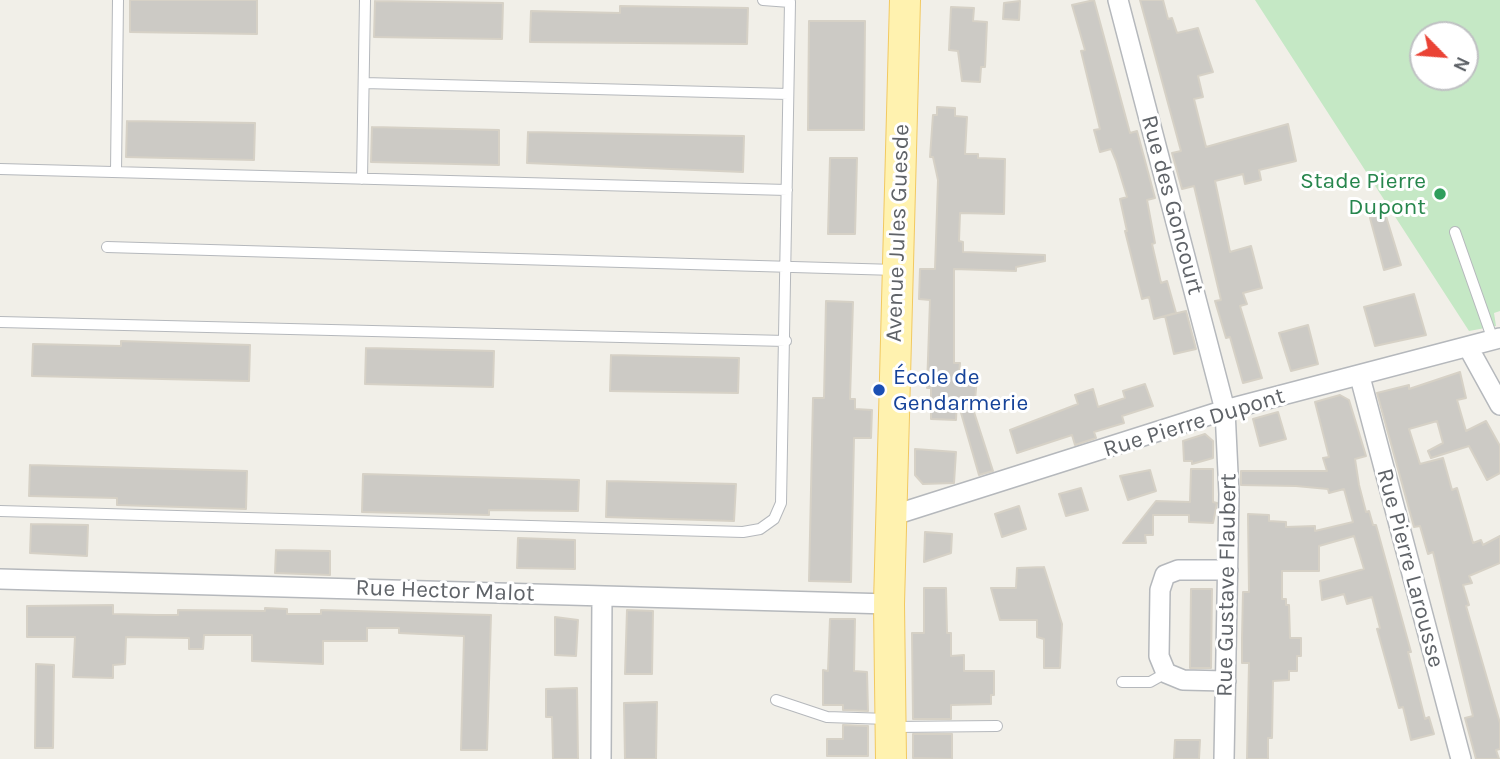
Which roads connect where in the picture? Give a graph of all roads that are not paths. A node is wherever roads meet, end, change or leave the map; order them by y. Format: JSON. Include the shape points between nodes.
{"nodes":[{"id":1,"x":118,"y":0,"type":"edge"},
{"id":2,"x":365,"y":0,"type":"edge"},
{"id":3,"x":762,"y":0,"type":"edge"},
{"id":4,"x":905,"y":0,"type":"edge"},
{"id":5,"x":1118,"y":0,"type":"edge"},
{"id":6,"x":364,"y":83,"type":"junction"},
{"id":7,"x":788,"y":94,"type":"junction"},
{"id":8,"x":0,"y":169,"type":"edge"},
{"id":9,"x":116,"y":172,"type":"junction"},
{"id":10,"x":362,"y":179,"type":"junction"},
{"id":11,"x":787,"y":190,"type":"junction"},
{"id":12,"x":1455,"y":232,"type":"dead end"},
{"id":13,"x":107,"y":247,"type":"dead end"},
{"id":14,"x":786,"y":266,"type":"junction"},
{"id":15,"x":896,"y":270,"type":"junction"},
{"id":16,"x":0,"y":322,"type":"edge"},
{"id":17,"x":1497,"y":339,"type":"edge"},
{"id":18,"x":786,"y":341,"type":"junction"},
{"id":19,"x":1468,"y":347,"type":"junction"},
{"id":20,"x":1360,"y":377,"type":"junction"},
{"id":21,"x":1500,"y":405,"type":"edge"},
{"id":22,"x":1226,"y":410,"type":"junction"},
{"id":23,"x":0,"y":511,"type":"edge"},
{"id":24,"x":891,"y":516,"type":"junction"},
{"id":25,"x":1228,"y":570,"type":"junction"},
{"id":26,"x":0,"y":579,"type":"edge"},
{"id":27,"x":601,"y":596,"type":"junction"},
{"id":28,"x":889,"y":604,"type":"junction"},
{"id":29,"x":1166,"y":673,"type":"junction"},
{"id":30,"x":1226,"y":681,"type":"junction"},
{"id":31,"x":1122,"y":682,"type":"dead end"},
{"id":32,"x":776,"y":700,"type":"dead end"},
{"id":33,"x":891,"y":723,"type":"junction"},
{"id":34,"x":997,"y":726,"type":"dead end"},
{"id":35,"x":601,"y":759,"type":"edge"},
{"id":36,"x":891,"y":759,"type":"edge"},
{"id":37,"x":1224,"y":759,"type":"edge"},
{"id":38,"x":1461,"y":759,"type":"edge"}],
"edges":[{"from":1,"to":9,"type":"lane"},
{"from":2,"to":6,"type":"lane"},
{"from":3,"to":7,"type":"lane","via":[[790,2]]},
{"from":4,"to":15,"type":"main road","name":"Avenue Jules Guesde"},
{"from":5,"to":22,"type":"street","name":"Rue des Goncourt"},
{"from":6,"to":7,"type":"lane"},
{"from":6,"to":10,"type":"lane"},
{"from":7,"to":11,"type":"lane"},
{"from":8,"to":9,"type":"lane"},
{"from":9,"to":10,"type":"lane"},
{"from":10,"to":11,"type":"lane"},
{"from":11,"to":14,"type":"lane"},
{"from":12,"to":17,"type":"lane"},
{"from":13,"to":14,"type":"lane"},
{"from":14,"to":15,"type":"lane"},
{"from":14,"to":18,"type":"lane"},
{"from":15,"to":24,"type":"main road","name":"Avenue Jules Guesde"},
{"from":16,"to":18,"type":"lane"},
{"from":17,"to":19,"type":"street","name":"Rue Pierre Dupont"},
{"from":18,"to":23,"type":"lane","via":[[781,503],[774,519],[760,529]]},
{"from":19,"to":20,"type":"street","name":"Rue Pierre Dupont"},
{"from":19,"to":21,"type":"street"},
{"from":20,"to":22,"type":"street","name":"Rue Pierre Dupont"},
{"from":20,"to":38,"type":"street","name":"Rue Pierre Larousse"},
{"from":22,"to":24,"type":"street","name":"Rue Pierre Dupont"},
{"from":22,"to":25,"type":"street","name":"Rue Gustave Flaubert"},
{"from":24,"to":28,"type":"main road","name":"Avenue Jules Guesde"},
{"from":25,"to":29,"type":"street","via":[[1178,570],[1165,575],[1160,590],[1159,656]]},
{"from":25,"to":30,"type":"street","name":"Rue Gustave Flaubert"},
{"from":26,"to":27,"type":"street","name":"Rue Hector Malot"},
{"from":27,"to":28,"type":"street","name":"Rue Hector Malot"},
{"from":27,"to":35,"type":"street"},
{"from":28,"to":33,"type":"main road","name":"Avenue Jules Guesde"},
{"from":29,"to":30,"type":"street","via":[[1183,680]]},
{"from":29,"to":31,"type":"lane","via":[[1150,682]]},
{"from":30,"to":37,"type":"street","name":"Rue Gustave Flaubert"},
{"from":32,"to":33,"type":"lane","via":[[827,717]]},
{"from":33,"to":34,"type":"lane"},
{"from":33,"to":36,"type":"main road","name":"Avenue Jules Guesde"}]}
